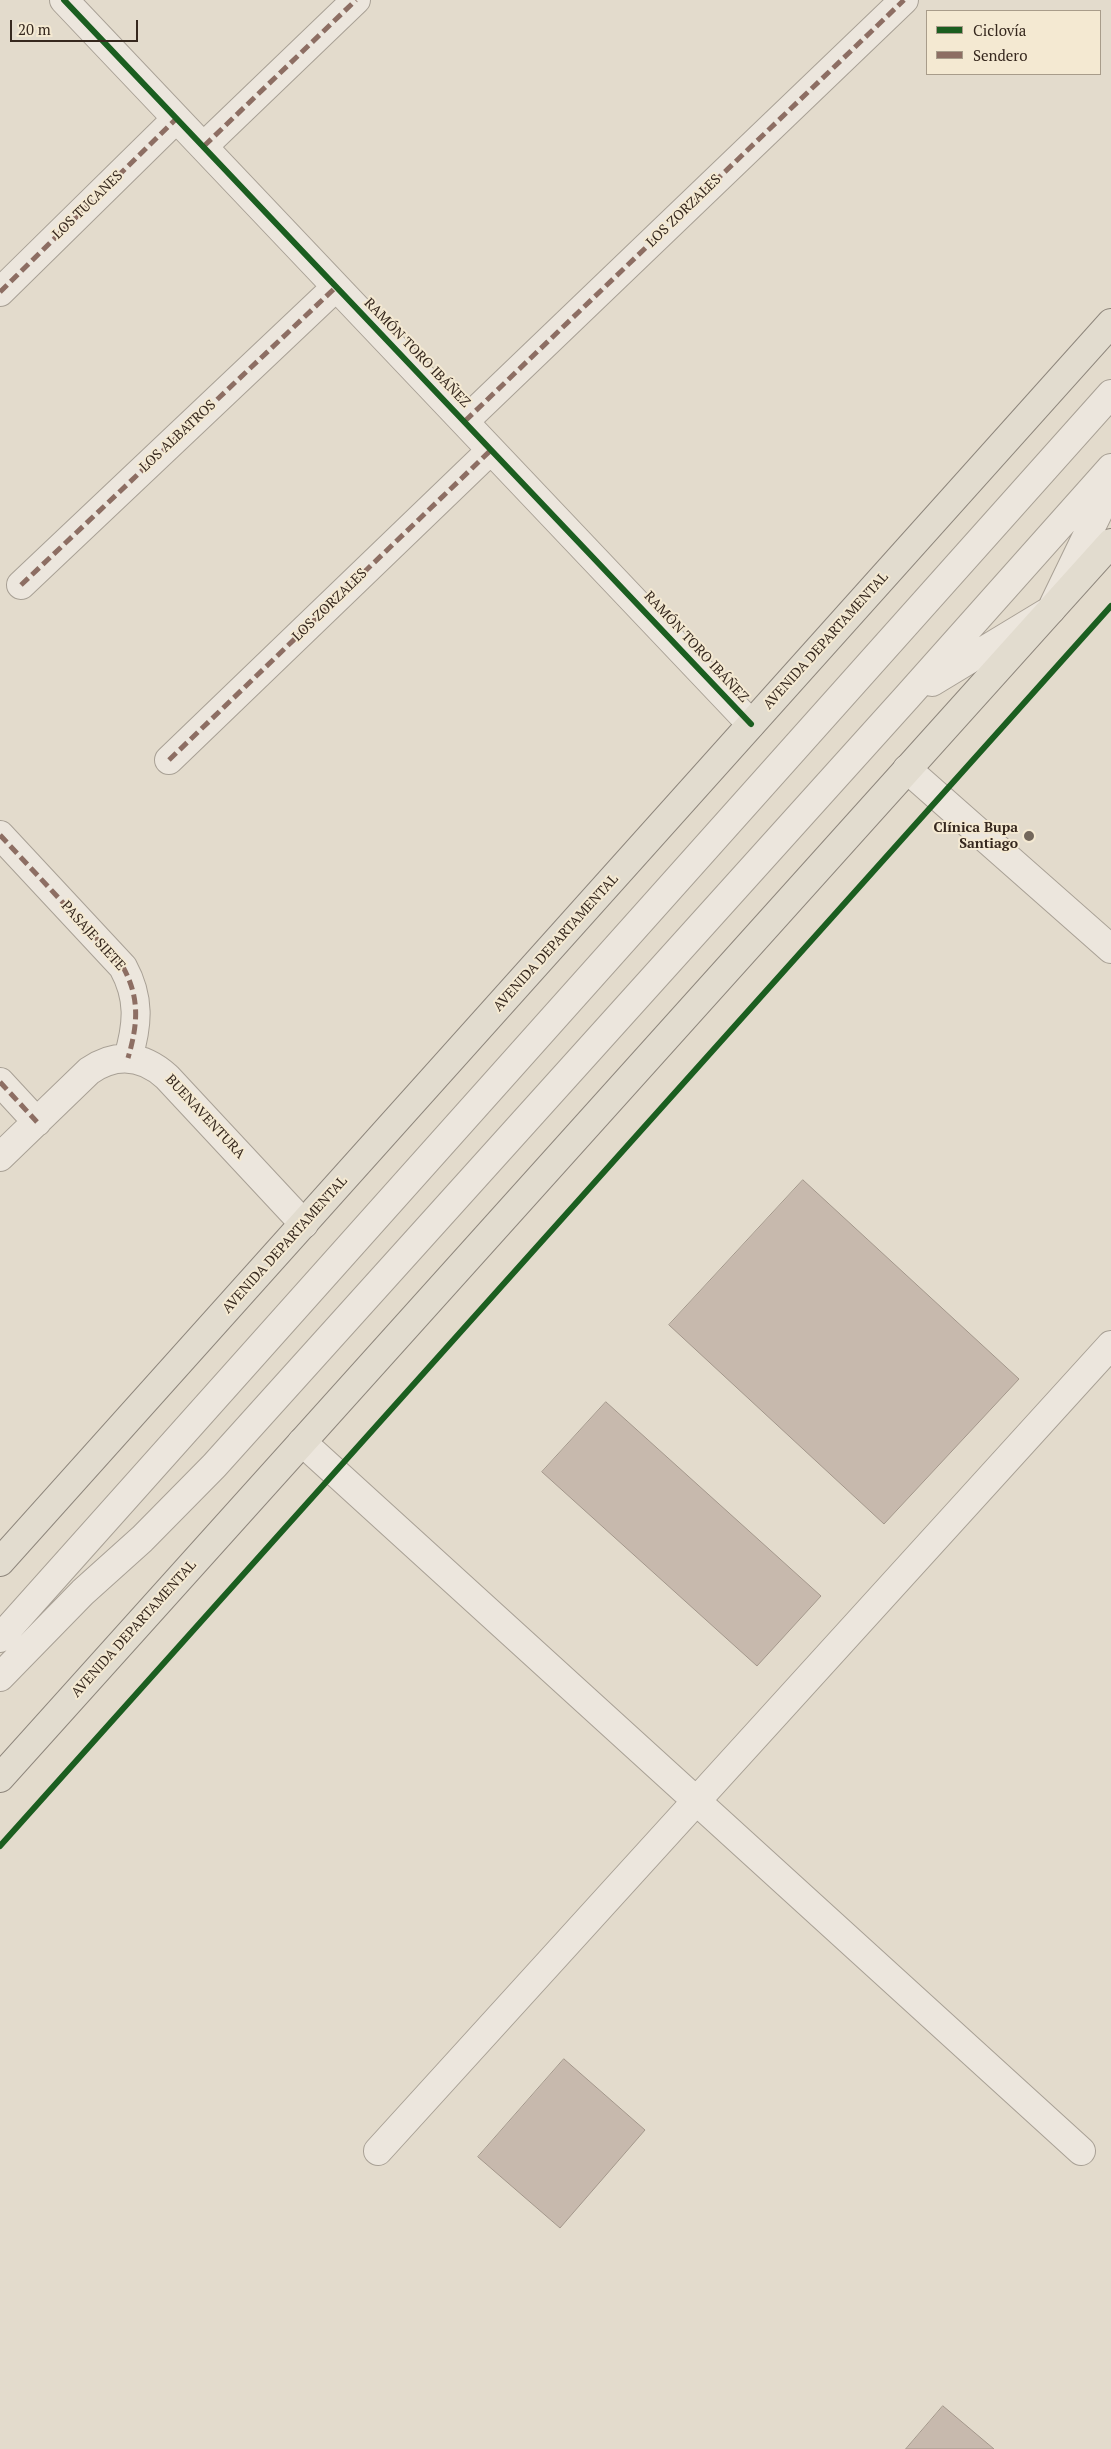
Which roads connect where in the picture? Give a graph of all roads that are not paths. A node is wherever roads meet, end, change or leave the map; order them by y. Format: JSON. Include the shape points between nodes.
{"nodes":[{"id":1,"x":64,"y":0,"type":"edge"},
{"id":2,"x":356,"y":0,"type":"edge"},
{"id":3,"x":904,"y":0,"type":"edge"},
{"id":4,"x":176,"y":119,"type":"junction"},
{"id":5,"x":204,"y":146,"type":"junction"},
{"id":6,"x":336,"y":286,"type":"junction"},
{"id":7,"x":0,"y":292,"type":"edge"},
{"id":8,"x":1111,"y":323,"type":"edge"},
{"id":9,"x":1111,"y":394,"type":"edge"},
{"id":10,"x":465,"y":421,"type":"junction"},
{"id":11,"x":491,"y":450,"type":"junction"},
{"id":12,"x":1111,"y":468,"type":"edge"},
{"id":13,"x":1111,"y":486,"type":"edge"},
{"id":14,"x":1111,"y":543,"type":"edge"},
{"id":15,"x":21,"y":585,"type":"dead end"},
{"id":16,"x":1051,"y":610,"type":"junction"},
{"id":17,"x":907,"y":698,"type":"junction"},
{"id":18,"x":751,"y":724,"type":"junction"},
{"id":19,"x":169,"y":760,"type":"dead end"},
{"id":20,"x":907,"y":769,"type":"junction"},
{"id":21,"x":0,"y":834,"type":"edge"},
{"id":22,"x":1111,"y":949,"type":"edge"},
{"id":23,"x":128,"y":1058,"type":"junction"},
{"id":24,"x":0,"y":1082,"type":"edge"},
{"id":25,"x":37,"y":1122,"type":"junction"},
{"id":26,"x":0,"y":1158,"type":"edge"},
{"id":27,"x":304,"y":1224,"type":"junction"},
{"id":28,"x":1111,"y":1345,"type":"edge"},
{"id":29,"x":302,"y":1442,"type":"junction"},
{"id":30,"x":0,"y":1562,"type":"edge"},
{"id":31,"x":0,"y":1638,"type":"edge"},
{"id":32,"x":0,"y":1677,"type":"edge"},
{"id":33,"x":0,"y":1778,"type":"edge"},
{"id":34,"x":696,"y":1801,"type":"junction"},
{"id":35,"x":378,"y":2151,"type":"dead end"},
{"id":36,"x":1081,"y":2151,"type":"dead end"}],
"edges":[{"from":1,"to":4,"type":"street","name":"RAMÓN TORO IBÁÑEZ"},
{"from":2,"to":5,"type":"street"},
{"from":3,"to":10,"type":"street","name":"LOS ZORZALES"},
{"from":4,"to":5,"type":"street","name":"RAMÓN TORO IBÁÑEZ"},
{"from":4,"to":7,"type":"street","name":"LOS TUCANES"},
{"from":5,"to":6,"type":"street","name":"RAMÓN TORO IBÁÑEZ"},
{"from":6,"to":10,"type":"street","name":"RAMÓN TORO IBÁÑEZ"},
{"from":6,"to":15,"type":"street","name":"LOS ALBATROS"},
{"from":8,"to":18,"type":"main road","name":"AVENIDA DEPARTAMENTAL"},
{"from":9,"to":31,"type":"street"},
{"from":10,"to":11,"type":"street","name":"RAMÓN TORO IBÁÑEZ"},
{"from":11,"to":18,"type":"street","name":"RAMÓN TORO IBÁÑEZ"},
{"from":11,"to":19,"type":"street","name":"LOS ZORZALES"},
{"from":12,"to":17,"type":"street"},
{"from":13,"to":16,"type":"street"},
{"from":14,"to":16,"type":"main road","name":"AVENIDA DEPARTAMENTAL"},
{"from":16,"to":17,"type":"street"},
{"from":16,"to":20,"type":"main road","name":"AVENIDA DEPARTAMENTAL"},
{"from":17,"to":32,"type":"street","via":[[214,1466]]},
{"from":18,"to":27,"type":"main road","name":"AVENIDA DEPARTAMENTAL"},
{"from":20,"to":22,"type":"street"},
{"from":20,"to":29,"type":"main road","name":"AVENIDA DEPARTAMENTAL"},
{"from":21,"to":23,"type":"street","name":"PASAJE SIETE","via":[[123,966],[136,1000],[136,1022]]},
{"from":23,"to":25,"type":"street","name":"BUENAVENTURA","via":[[101,1063],[89,1071]]},
{"from":23,"to":27,"type":"street","name":"BUENAVENTURA","via":[[143,1060],[167,1076]]},
{"from":24,"to":25,"type":"street"},
{"from":25,"to":26,"type":"street","name":"BUENAVENTURA"},
{"from":27,"to":30,"type":"main road","name":"AVENIDA DEPARTAMENTAL"},
{"from":28,"to":34,"type":"street"},
{"from":29,"to":33,"type":"main road","name":"AVENIDA DEPARTAMENTAL"},
{"from":29,"to":34,"type":"street"},
{"from":34,"to":35,"type":"street"},
{"from":34,"to":36,"type":"street"}]}
